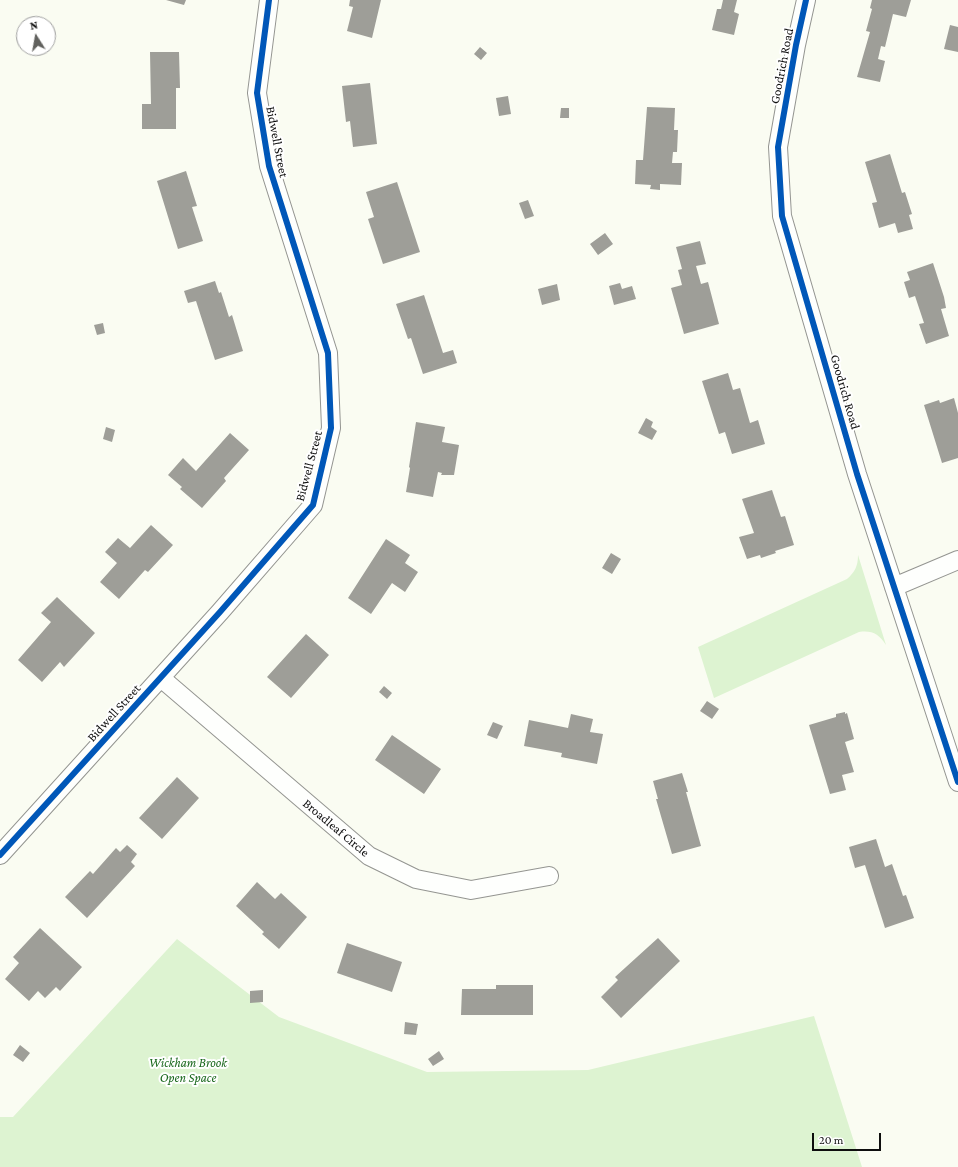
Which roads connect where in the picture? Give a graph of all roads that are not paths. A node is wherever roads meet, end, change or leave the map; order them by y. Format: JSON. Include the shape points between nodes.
{"nodes":[{"id":1,"x":270,"y":0,"type":"edge"},
{"id":2,"x":806,"y":0,"type":"edge"},
{"id":3,"x":958,"y":560,"type":"edge"},
{"id":4,"x":894,"y":587,"type":"junction"},
{"id":5,"x":160,"y":678,"type":"junction"},
{"id":6,"x":958,"y":782,"type":"edge"},
{"id":7,"x":0,"y":855,"type":"edge"},
{"id":8,"x":549,"y":876,"type":"dead end"}],
"edges":[{"from":1,"to":5,"type":"street","name":"Bidwell Street","via":[[257,93],[269,166],[328,353],[331,428],[313,505]]},
{"from":2,"to":4,"type":"street","name":"Goodrich Road","via":[[778,147],[782,216],[857,474]]},
{"from":3,"to":4,"type":"street"},
{"from":4,"to":6,"type":"street","name":"Goodrich Road"},
{"from":5,"to":7,"type":"street","name":"Bidwell Street"},
{"from":5,"to":8,"type":"street","name":"Broadleaf Circle","via":[[369,856],[416,879],[471,890]]}]}
